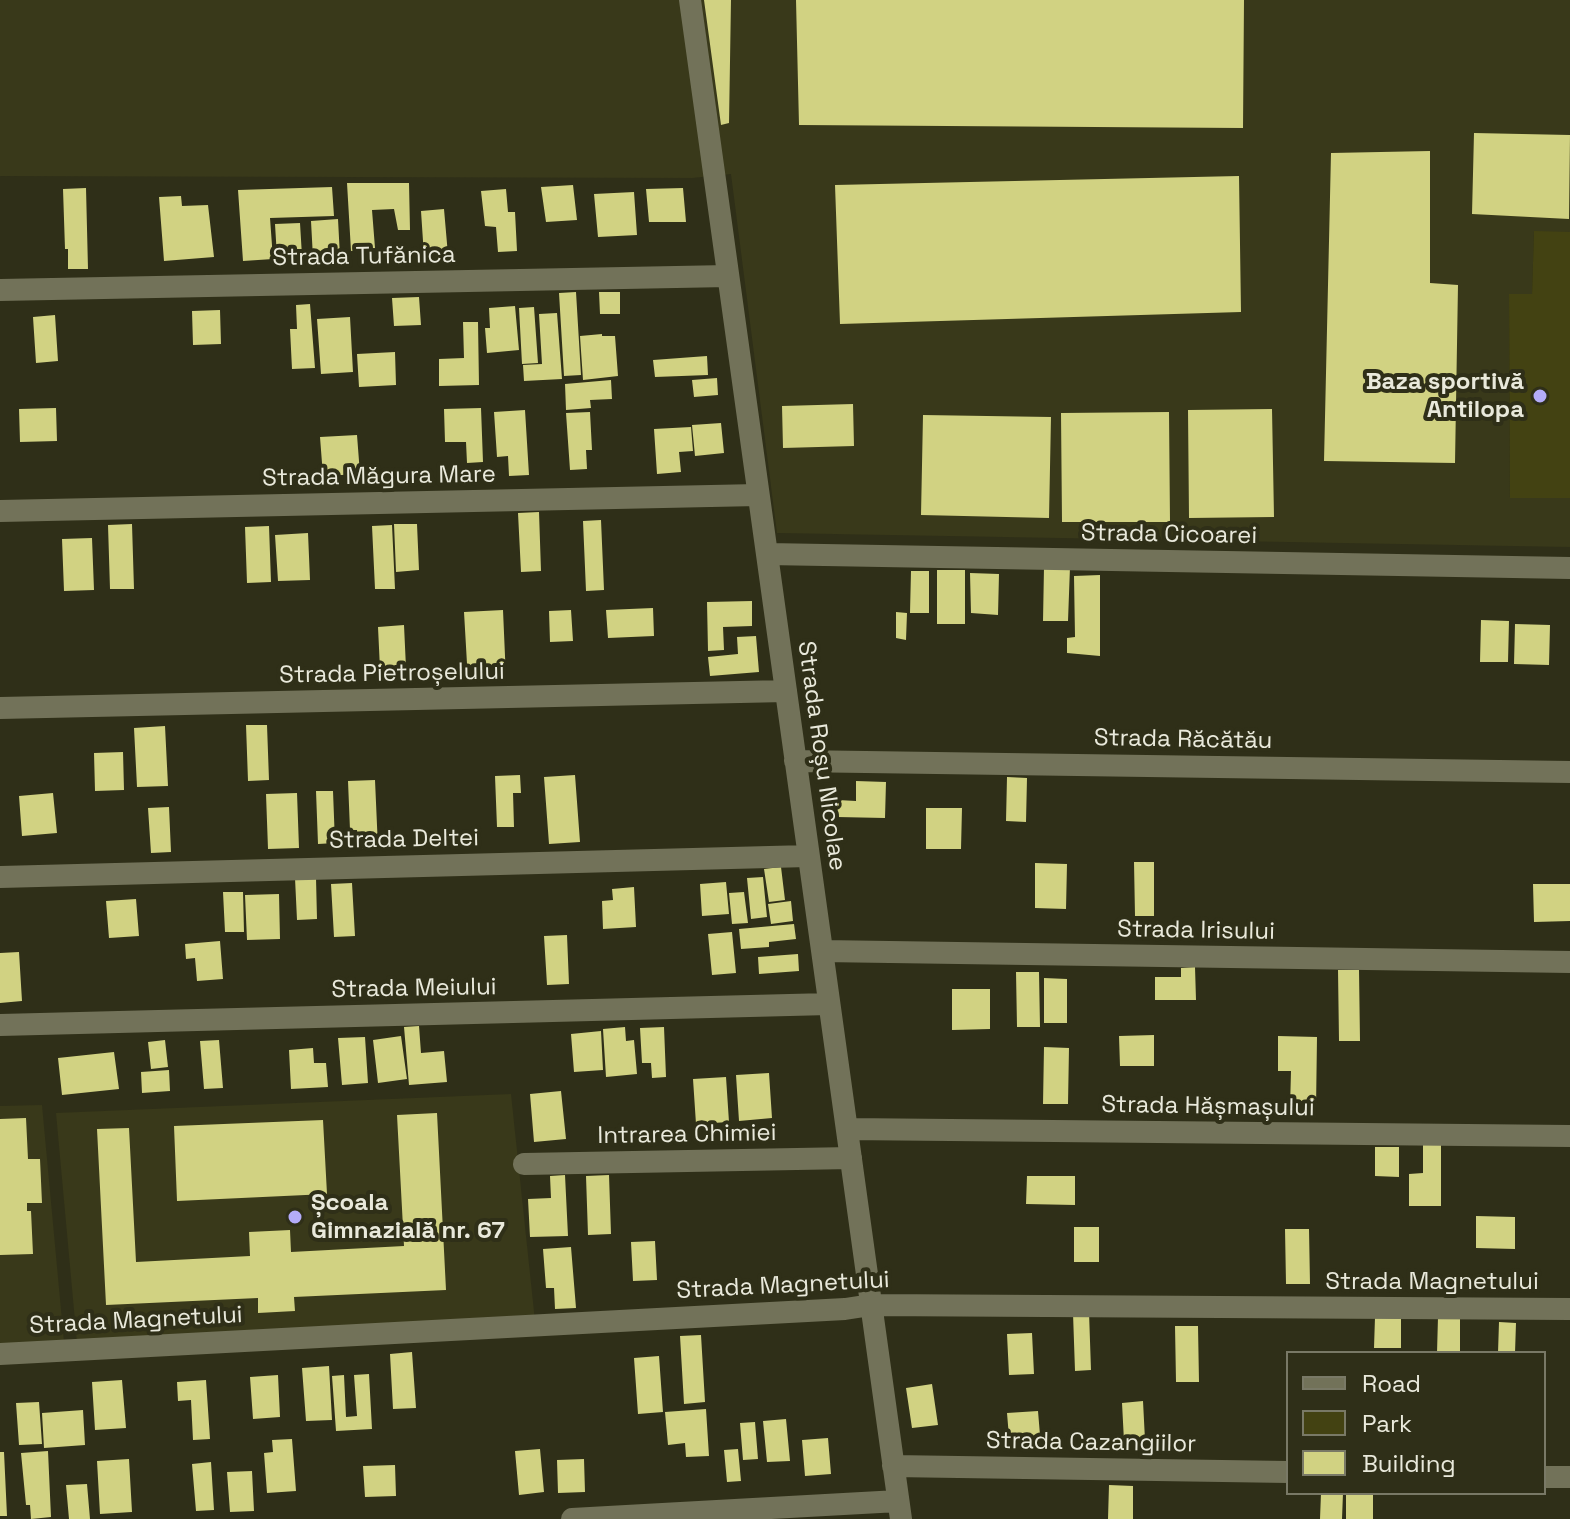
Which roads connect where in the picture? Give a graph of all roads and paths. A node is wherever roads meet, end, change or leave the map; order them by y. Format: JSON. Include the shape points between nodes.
{"nodes":[{"id":1,"x":690,"y":0,"type":"edge"},
{"id":2,"x":728,"y":276,"type":"junction"},
{"id":3,"x":0,"y":290,"type":"edge"},
{"id":4,"x":758,"y":495,"type":"junction"},
{"id":5,"x":0,"y":511,"type":"edge"},
{"id":6,"x":767,"y":554,"type":"junction"},
{"id":7,"x":1570,"y":568,"type":"edge"},
{"id":8,"x":786,"y":691,"type":"junction"},
{"id":9,"x":0,"y":708,"type":"edge"},
{"id":10,"x":795,"y":761,"type":"junction"},
{"id":11,"x":1570,"y":772,"type":"edge"},
{"id":12,"x":808,"y":856,"type":"junction"},
{"id":13,"x":0,"y":877,"type":"edge"},
{"id":14,"x":822,"y":951,"type":"junction"},
{"id":15,"x":1570,"y":962,"type":"edge"},
{"id":16,"x":829,"y":1004,"type":"junction"},
{"id":17,"x":0,"y":1025,"type":"edge"},
{"id":18,"x":847,"y":1129,"type":"junction"},
{"id":19,"x":1570,"y":1136,"type":"edge"},
{"id":20,"x":851,"y":1158,"type":"junction"},
{"id":21,"x":524,"y":1164,"type":"dead end"},
{"id":22,"x":871,"y":1305,"type":"junction"},
{"id":23,"x":1570,"y":1309,"type":"edge"},
{"id":24,"x":0,"y":1354,"type":"edge"},
{"id":25,"x":893,"y":1466,"type":"junction"},
{"id":26,"x":1286,"y":1472,"type":"edge"},
{"id":27,"x":1546,"y":1477,"type":"edge"},
{"id":28,"x":1570,"y":1477,"type":"edge"},
{"id":29,"x":899,"y":1510,"type":"edge"},
{"id":30,"x":572,"y":1519,"type":"edge"}],
"edges":[{"from":1,"to":2,"type":"street","name":"Strada Roșu Nicolae"},
{"from":2,"to":3,"type":"street","name":"Strada Tufănica"},
{"from":2,"to":4,"type":"street","name":"Strada Roșu Nicolae"},
{"from":4,"to":5,"type":"street","name":"Strada Măgura Mare"},
{"from":4,"to":6,"type":"street","name":"Strada Roșu Nicolae"},
{"from":6,"to":7,"type":"street","name":"Strada Cicoarei"},
{"from":6,"to":8,"type":"street","name":"Strada Roșu Nicolae"},
{"from":8,"to":9,"type":"street","name":"Strada Pietroșelului"},
{"from":8,"to":10,"type":"street","name":"Strada Roșu Nicolae"},
{"from":10,"to":11,"type":"street","name":"Strada Răcătău"},
{"from":10,"to":12,"type":"street","name":"Strada Roșu Nicolae"},
{"from":12,"to":13,"type":"street","name":"Strada Deltei"},
{"from":12,"to":14,"type":"street","name":"Strada Roșu Nicolae"},
{"from":14,"to":15,"type":"street","name":"Strada Irisului"},
{"from":14,"to":16,"type":"street","name":"Strada Roșu Nicolae"},
{"from":16,"to":17,"type":"street","name":"Strada Meiului"},
{"from":16,"to":18,"type":"street","name":"Strada Roșu Nicolae"},
{"from":18,"to":19,"type":"street","name":"Strada Hășmașului"},
{"from":18,"to":20,"type":"street","name":"Strada Roșu Nicolae"},
{"from":20,"to":21,"type":"street","name":"Intrarea Chimiei"},
{"from":20,"to":22,"type":"street","name":"Strada Roșu Nicolae"},
{"from":22,"to":23,"type":"street","name":"Strada Magnetului"},
{"from":22,"to":24,"type":"street","name":"Strada Magnetului"},
{"from":22,"to":25,"type":"street","name":"Strada Roșu Nicolae"},
{"from":25,"to":26,"type":"street","name":"Strada Cazangiilor"},
{"from":25,"to":29,"type":"street","name":"Strada Roșu Nicolae"},
{"from":27,"to":28,"type":"street"},
{"from":29,"to":30,"type":"street"}]}
